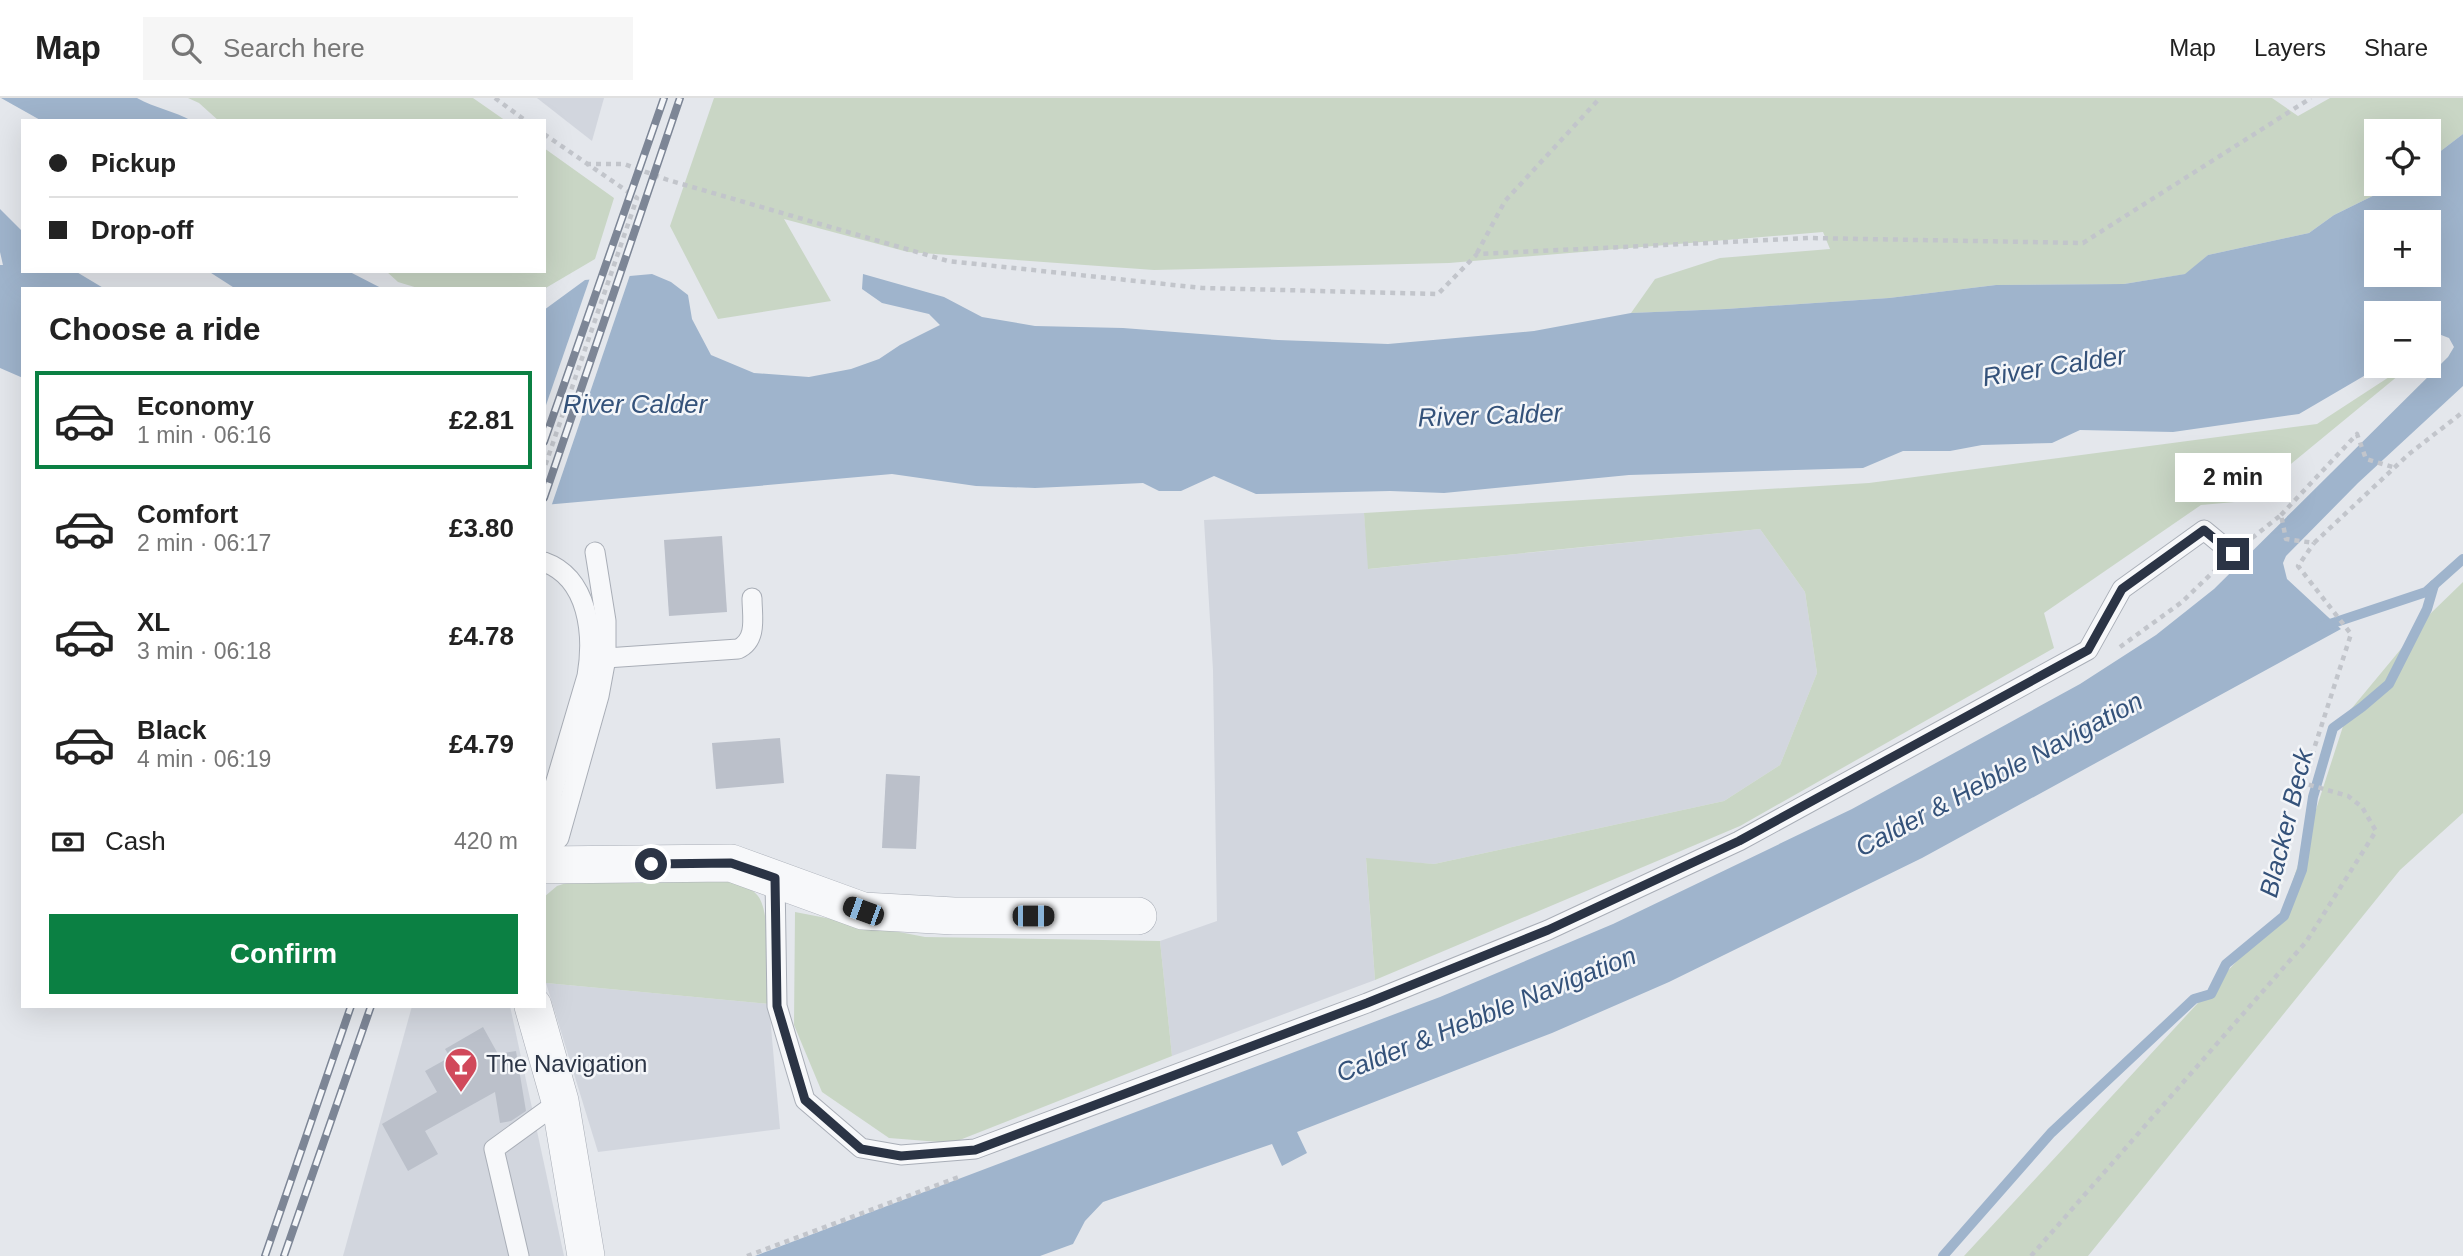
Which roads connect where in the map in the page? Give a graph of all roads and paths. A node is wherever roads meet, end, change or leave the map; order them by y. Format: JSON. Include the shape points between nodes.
{"nodes":[{"id":1,"x":495,"y":98,"type":"edge"},
{"id":2,"x":1600,"y":98,"type":"edge"},
{"id":3,"x":2311,"y":98,"type":"edge"},
{"id":4,"x":523,"y":119,"type":"edge"},
{"id":5,"x":546,"y":135,"type":"edge"},
{"id":6,"x":586,"y":164,"type":"junction"},
{"id":7,"x":1477,"y":254,"type":"junction"},
{"id":8,"x":2463,"y":412,"type":"edge"},
{"id":9,"x":546,"y":463,"type":"edge"},
{"id":10,"x":2396,"y":468,"type":"junction"},
{"id":11,"x":2281,"y":515,"type":"junction"},
{"id":12,"x":2314,"y":543,"type":"junction"},
{"id":13,"x":595,"y":552,"type":"dead end"},
{"id":14,"x":2233,"y":554,"type":"junction"},
{"id":15,"x":546,"y":563,"type":"edge"},
{"id":16,"x":752,"y":598,"type":"dead end"},
{"id":17,"x":2119,"y":647,"type":"dead end"},
{"id":18,"x":606,"y":658,"type":"junction"},
{"id":19,"x":546,"y":815,"type":"edge"},
{"id":20,"x":546,"y":851,"type":"edge"},
{"id":21,"x":546,"y":865,"type":"edge"},
{"id":22,"x":775,"y":878,"type":"junction"},
{"id":23,"x":1138,"y":916,"type":"dead end"},
{"id":24,"x":534,"y":1008,"type":"edge"},
{"id":25,"x":560,"y":1101,"type":"junction"},
{"id":26,"x":585,"y":1255,"type":"edge"},
{"id":27,"x":519,"y":1256,"type":"edge"},
{"id":28,"x":2031,"y":1256,"type":"edge"}],
"edges":[{"from":1,"to":4,"type":"path"},
{"from":2,"to":7,"type":"path","via":[[1505,201]]},
{"from":3,"to":7,"type":"path","via":[[2083,243],[1810,238]]},
{"from":5,"to":6,"type":"path"},
{"from":6,"to":7,"type":"path","via":[[624,164],[948,261],[1202,288],[1438,294]]},
{"from":6,"to":9,"type":"path","via":[[637,198]]},
{"from":8,"to":10,"type":"path"},
{"from":10,"to":11,"type":"path","via":[[2366,459],[2357,434]]},
{"from":10,"to":12,"type":"path"},
{"from":11,"to":12,"type":"path","via":[[2286,539]]},
{"from":11,"to":14,"type":"path"},
{"from":12,"to":28,"type":"path","via":[[2298,566],[2351,634],[2303,783],[2348,796],[2362,807],[2376,831],[2306,942]]},
{"from":13,"to":18,"type":"lane","via":[[606,621]]},
{"from":14,"to":17,"type":"path","via":[[2182,602]]},
{"from":14,"to":22,"type":"lane","via":[[2204,530],[2122,589],[2088,650],[1739,841],[1548,930],[975,1150],[901,1156],[861,1149],[805,1100],[777,1006]]},
{"from":15,"to":19,"type":"lane","via":[[568,576],[579,594],[591,633],[591,655]]},
{"from":16,"to":18,"type":"lane","via":[[752,637],[738,649]]},
{"from":18,"to":20,"type":"lane","via":[[559,838]]},
{"from":21,"to":22,"type":"street","via":[[731,863]]},
{"from":22,"to":23,"type":"street","via":[[863,911]]},
{"from":24,"to":25,"type":"street"},
{"from":25,"to":26,"type":"street"},
{"from":25,"to":27,"type":"lane","via":[[494,1149]]}]}
